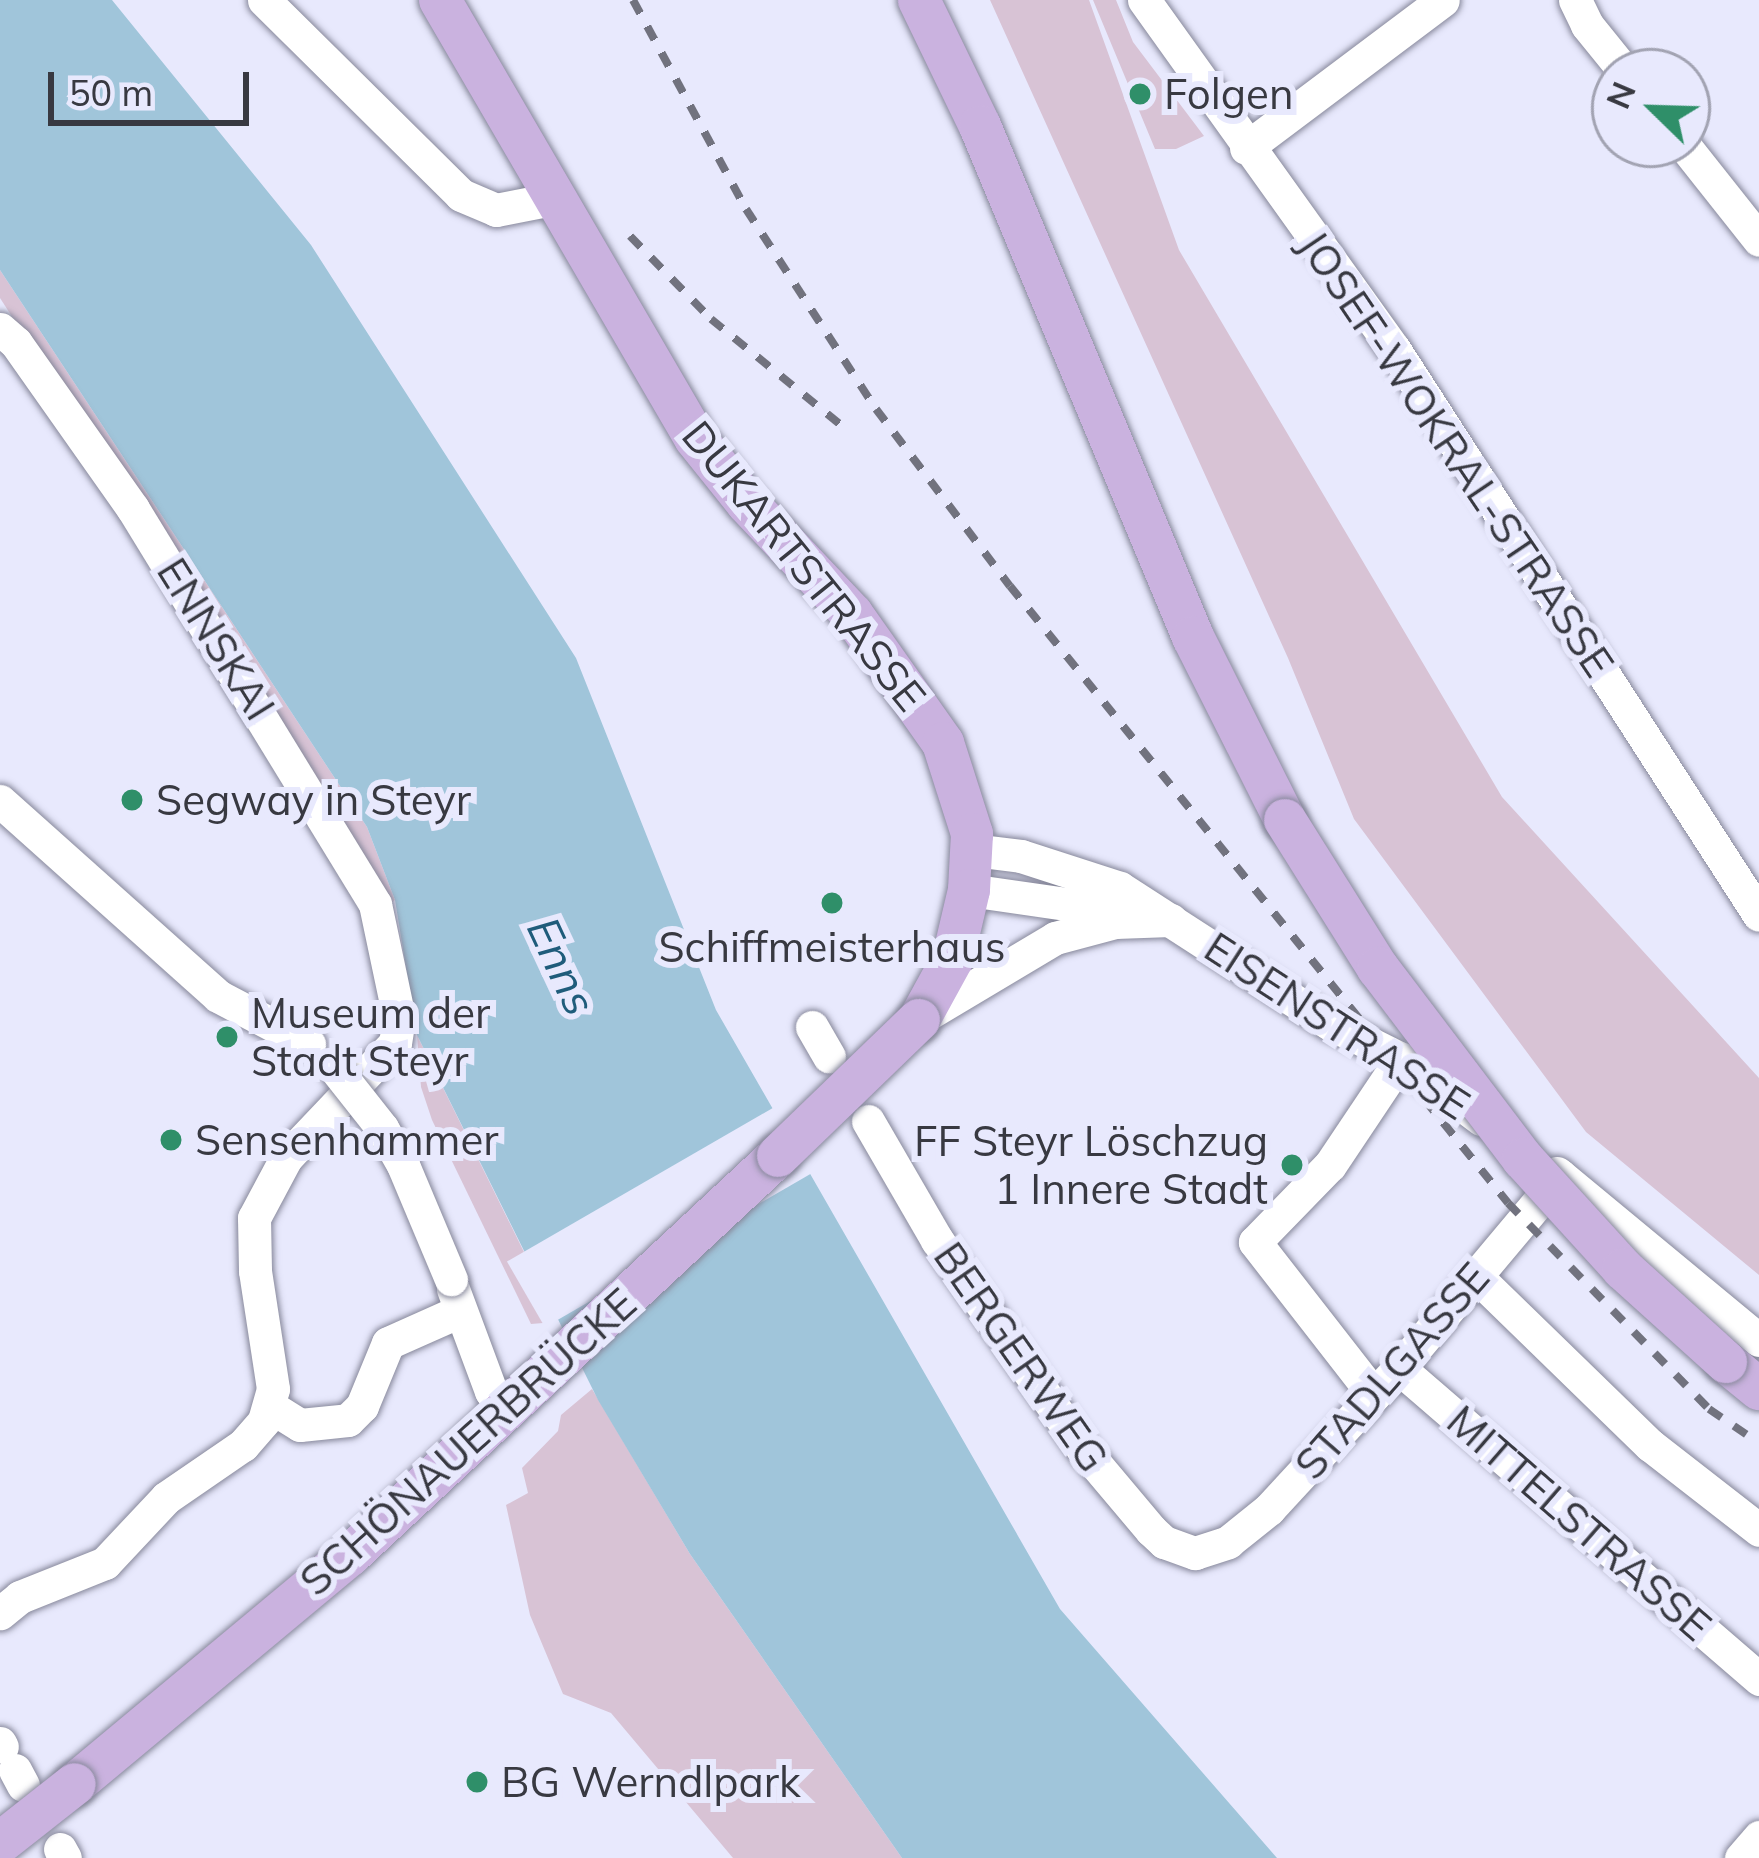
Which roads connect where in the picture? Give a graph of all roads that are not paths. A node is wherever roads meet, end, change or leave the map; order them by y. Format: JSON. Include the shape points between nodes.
{"nodes":[{"id":1,"x":264,"y":0,"type":"edge"},
{"id":2,"x":440,"y":0,"type":"edge"},
{"id":3,"x":920,"y":0,"type":"edge"},
{"id":4,"x":1144,"y":0,"type":"edge"},
{"id":5,"x":1443,"y":0,"type":"edge"},
{"id":6,"x":1575,"y":0,"type":"edge"},
{"id":7,"x":1608,"y":48,"type":"edge"},
{"id":8,"x":1246,"y":148,"type":"junction"},
{"id":9,"x":1702,"y":168,"type":"edge"},
{"id":10,"x":552,"y":200,"type":"junction"},
{"id":11,"x":1759,"y":240,"type":"edge"},
{"id":12,"x":0,"y":329,"type":"edge"},
{"id":13,"x":0,"y":801,"type":"edge"},
{"id":14,"x":971,"y":870,"type":"junction"},
{"id":15,"x":1759,"y":915,"type":"edge"},
{"id":16,"x":1171,"y":920,"type":"junction"},
{"id":17,"x":919,"y":1020,"type":"junction"},
{"id":18,"x":309,"y":1044,"type":"dead end"},
{"id":19,"x":1401,"y":1059,"type":"junction"},
{"id":20,"x":337,"y":1071,"type":"dead end"},
{"id":21,"x":868,"y":1121,"type":"dead end"},
{"id":22,"x":1560,"y":1176,"type":"junction"},
{"id":23,"x":1476,"y":1276,"type":"junction"},
{"id":24,"x":460,"y":1311,"type":"junction"},
{"id":25,"x":1748,"y":1364,"type":"edge"},
{"id":26,"x":1399,"y":1368,"type":"junction"},
{"id":27,"x":1374,"y":1395,"type":"junction"},
{"id":28,"x":271,"y":1406,"type":"junction"},
{"id":29,"x":506,"y":1414,"type":"junction"},
{"id":30,"x":1759,"y":1530,"type":"edge"},
{"id":31,"x":1210,"y":1551,"type":"joint"},
{"id":32,"x":0,"y":1613,"type":"edge"},
{"id":33,"x":1759,"y":1679,"type":"edge"},
{"id":34,"x":1759,"y":1837,"type":"edge"},
{"id":35,"x":0,"y":1843,"type":"edge"},
{"id":36,"x":1741,"y":1858,"type":"edge"}],
"edges":[{"from":1,"to":10,"type":"street","via":[[461,195],[496,210]]},
{"from":2,"to":10,"type":"main road","name":"DUKARTSTRASSE"},
{"from":3,"to":25,"type":"main road","name":"EISENSTRASSE","bridge":true,"via":[[1192,638],[1285,820],[1389,983],[1523,1159],[1623,1269]]},
{"from":4,"to":8,"type":"street","name":"JOSEF-WOKRAL-STRASSE"},
{"from":5,"to":8,"type":"street"},
{"from":6,"to":7,"type":"street"},
{"from":8,"to":15,"type":"street","name":"JOSEF-WOKRAL-STRASSE","via":[[1406,367]]},
{"from":9,"to":11,"type":"street"},
{"from":10,"to":14,"type":"main road","name":"DUKARTSTRASSE","via":[[694,438],[852,614],[925,713],[956,773]]},
{"from":12,"to":28,"type":"street","name":"ENNSKAI","via":[[133,509],[375,904],[399,1018],[395,1043],[298,1143],[254,1218]]},
{"from":13,"to":18,"type":"street","via":[[218,996]]},
{"from":14,"to":16,"type":"street","name":"EISENSTRASSE"},
{"from":14,"to":17,"type":"main road","name":"DUKARTSTRASSE","via":[[953,958]]},
{"from":16,"to":17,"type":"street","name":"EISENSTRASSE","via":[[1115,922],[1055,938]]},
{"from":16,"to":19,"type":"street","name":"EISENSTRASSE","via":[[1329,1023]]},
{"from":17,"to":29,"type":"main road","name":"SCHÖNAUERBRÜCKE","bridge":true},
{"from":19,"to":22,"type":"street","name":"EISENSTRASSE"},
{"from":19,"to":27,"type":"street","via":[[1330,1165],[1255,1242]]},
{"from":20,"to":24,"type":"street","bridge":true,"via":[[403,1166]]},
{"from":21,"to":31,"type":"street","name":"BERGERWEG","via":[[937,1240],[1082,1448],[1165,1542]]},
{"from":22,"to":23,"type":"street","name":"STADLGASSE"},
{"from":22,"to":25,"type":"street","name":"EISENSTRASSE"},
{"from":23,"to":26,"type":"street","name":"STADLGASSE"},
{"from":23,"to":30,"type":"street","via":[[1633,1429]]},
{"from":24,"to":28,"type":"street","via":[[388,1343],[348,1420],[300,1425]]},
{"from":24,"to":29,"type":"street"},
{"from":26,"to":27,"type":"street","name":"STADLGASSE"},
{"from":26,"to":33,"type":"street","name":"MITTELSTRASSE"},
{"from":27,"to":31,"type":"street","name":"STADLGASSE","via":[[1269,1509]]},
{"from":28,"to":32,"type":"street","via":[[243,1445],[176,1489],[105,1563]]},
{"from":29,"to":35,"type":"main road","name":"SCHÖNAUERBRÜCKE","bridge":true,"via":[[350,1555]]},
{"from":34,"to":36,"type":"street"}]}
